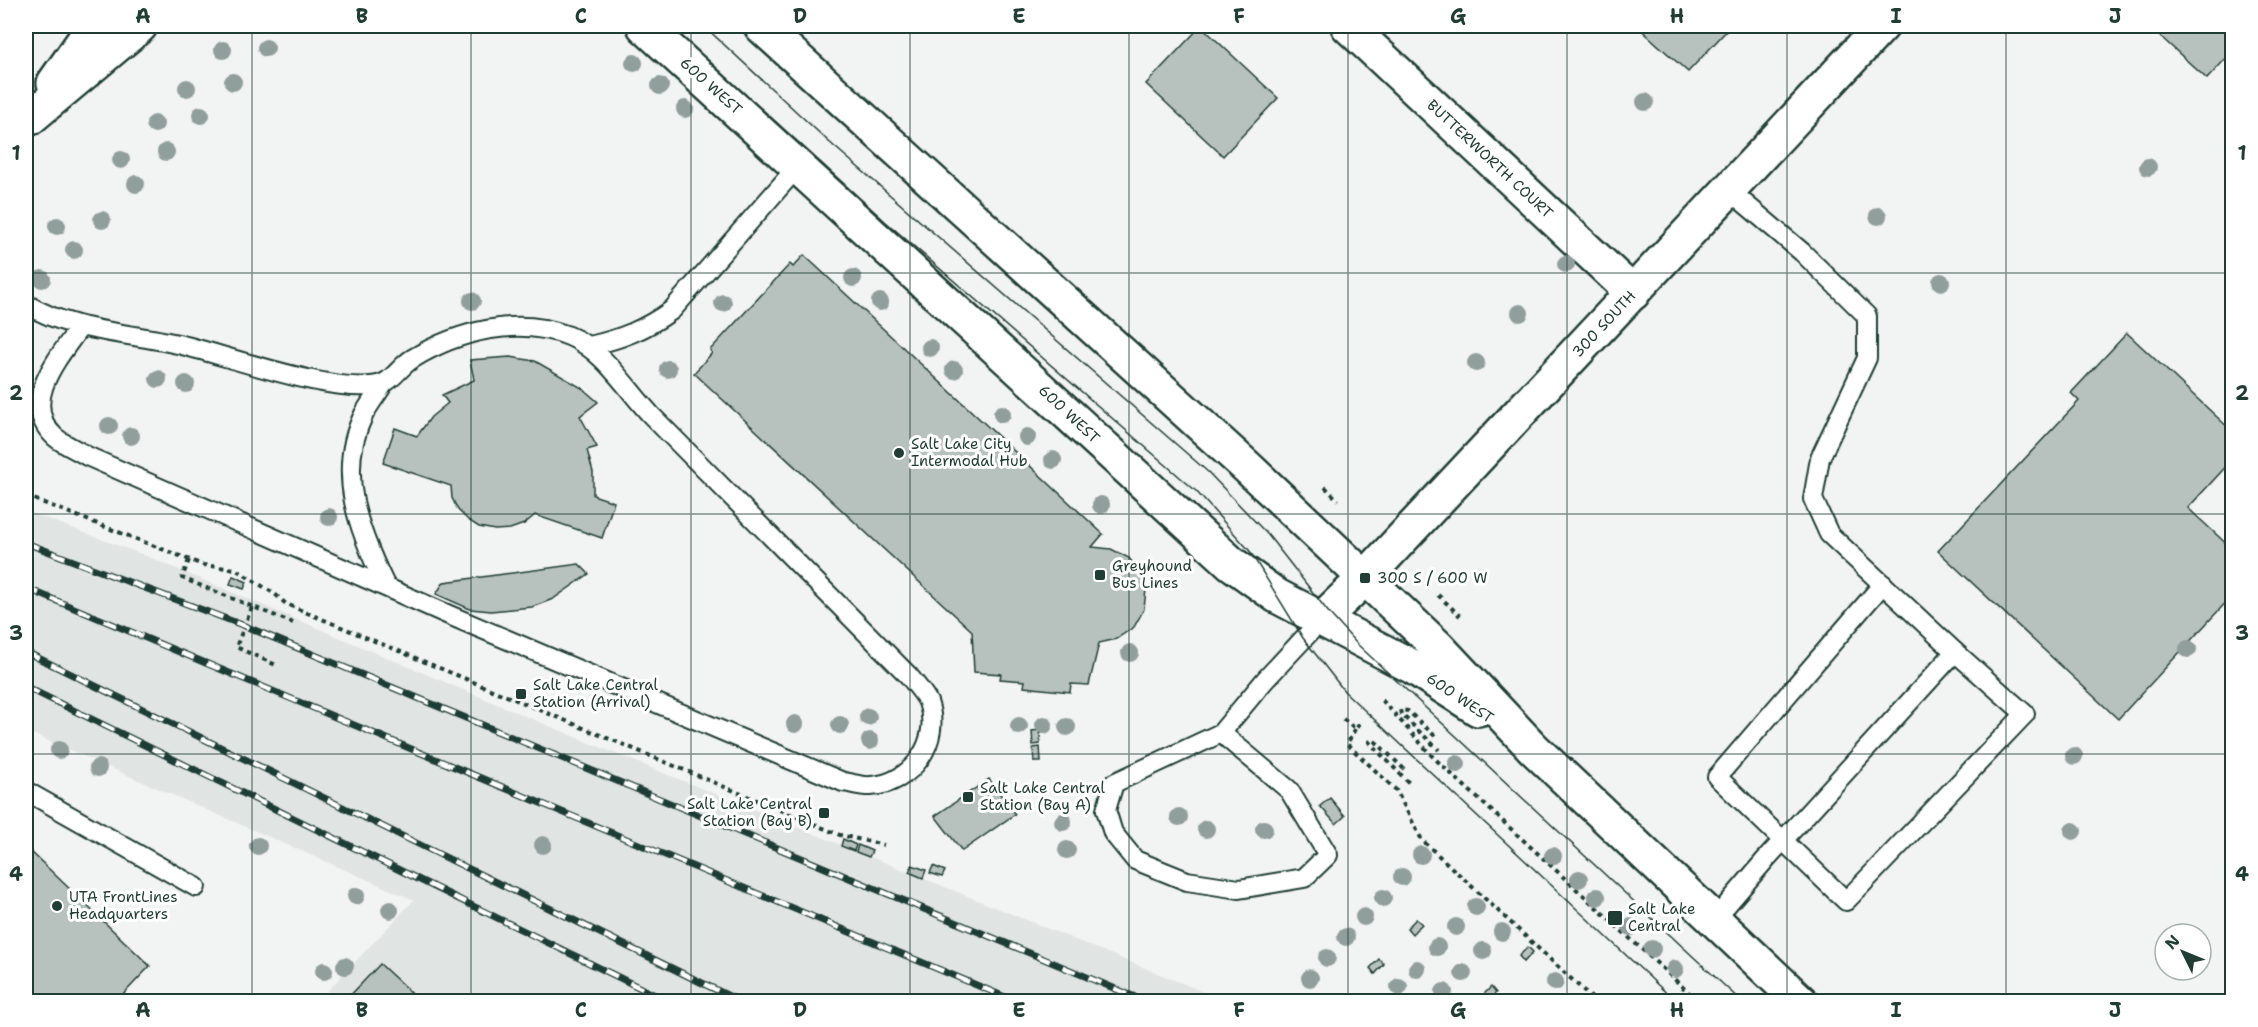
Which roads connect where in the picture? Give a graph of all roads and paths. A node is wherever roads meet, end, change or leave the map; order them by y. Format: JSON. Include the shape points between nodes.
{"nodes":[{"id":1,"x":94,"y":26,"type":"edge"},
{"id":2,"x":140,"y":26,"type":"edge"},
{"id":3,"x":644,"y":26,"type":"edge"},
{"id":4,"x":761,"y":26,"type":"edge"},
{"id":5,"x":1348,"y":26,"type":"edge"},
{"id":6,"x":1882,"y":26,"type":"edge"},
{"id":7,"x":28,"y":120,"type":"edge"},
{"id":8,"x":799,"y":165,"type":"junction"},
{"id":9,"x":1730,"y":190,"type":"junction"},
{"id":10,"x":1633,"y":293,"type":"junction"},
{"id":11,"x":26,"y":304,"type":"edge"},
{"id":12,"x":80,"y":327,"type":"junction"},
{"id":13,"x":589,"y":346,"type":"junction"},
{"id":14,"x":384,"y":382,"type":"junction"},
{"id":15,"x":1324,"y":487,"type":"dead end"},
{"id":16,"x":26,"y":496,"type":"edge"},
{"id":17,"x":1338,"y":500,"type":"dead end"},
{"id":18,"x":189,"y":560,"type":"junction"},
{"id":19,"x":1365,"y":578,"type":"junction"},
{"id":20,"x":1883,"y":584,"type":"junction"},
{"id":21,"x":386,"y":585,"type":"junction"},
{"id":22,"x":1438,"y":594,"type":"dead end"},
{"id":23,"x":252,"y":607,"type":"junction"},
{"id":24,"x":1461,"y":616,"type":"dead end"},
{"id":25,"x":1322,"y":620,"type":"junction"},
{"id":26,"x":293,"y":623,"type":"dead end"},
{"id":27,"x":1955,"y":652,"type":"junction"},
{"id":28,"x":276,"y":665,"type":"dead end"},
{"id":29,"x":1382,"y":700,"type":"dead end"},
{"id":30,"x":1343,"y":719,"type":"dead end"},
{"id":31,"x":1363,"y":721,"type":"dead end"},
{"id":32,"x":1355,"y":729,"type":"junction"},
{"id":33,"x":1221,"y":733,"type":"junction"},
{"id":34,"x":1435,"y":736,"type":"dead end"},
{"id":35,"x":1533,"y":748,"type":"junction"},
{"id":36,"x":1439,"y":750,"type":"dead end"},
{"id":37,"x":1404,"y":769,"type":"dead end"},
{"id":38,"x":1410,"y":783,"type":"dead end"},
{"id":39,"x":26,"y":791,"type":"edge"},
{"id":40,"x":1782,"y":842,"type":"junction"},
{"id":41,"x":884,"y":845,"type":"dead end"},
{"id":42,"x":196,"y":887,"type":"dead end"},
{"id":43,"x":1714,"y":920,"type":"junction"},
{"id":44,"x":1596,"y":1002,"type":"edge"},
{"id":45,"x":1699,"y":1002,"type":"edge"},
{"id":46,"x":1801,"y":1002,"type":"edge"}],
"edges":[{"from":1,"to":7,"type":"street"},
{"from":2,"to":7,"type":"street"},
{"from":3,"to":8,"type":"street","name":"600 WEST"},
{"from":4,"to":19,"type":"street","name":"600 WEST"},
{"from":5,"to":10,"type":"street","name":"BUTTERWORTH COURT"},
{"from":6,"to":9,"type":"street","name":"300 SOUTH"},
{"from":8,"to":13,"type":"lane","via":[[672,310],[647,328]]},
{"from":8,"to":25,"type":"street","name":"600 WEST","via":[[1215,549],[1277,596]]},
{"from":9,"to":10,"type":"street","name":"300 SOUTH"},
{"from":9,"to":20,"type":"lane","via":[[1868,316],[1867,358],[1820,458],[1813,499],[1829,534]]},
{"from":10,"to":19,"type":"street","name":"300 SOUTH"},
{"from":11,"to":12,"type":"lane","via":[[45,316]]},
{"from":12,"to":14,"type":"lane","via":[[177,344],[314,380],[349,386]]},
{"from":12,"to":21,"type":"lane","via":[[51,368],[41,391],[42,415],[55,437],[87,456]]},
{"from":13,"to":14,"type":"lane","via":[[567,335],[533,328],[493,328],[448,339],[409,360]]},
{"from":13,"to":21,"type":"lane","via":[[658,422],[909,676],[928,701],[933,730],[921,759],[901,777],[872,786],[843,782]]},
{"from":14,"to":21,"type":"lane","via":[[364,414],[354,447],[350,483],[365,544]]},
{"from":15,"to":17,"type":"path"},
{"from":16,"to":18,"type":"path"},
{"from":18,"to":23,"type":"path","via":[[182,578]]},
{"from":18,"to":41,"type":"path","via":[[203,566],[235,569],[286,604],[840,836]]},
{"from":19,"to":25,"type":"street","name":"300 SOUTH"},
{"from":19,"to":35,"type":"street","name":"600 WEST","via":[[1438,647]]},
{"from":20,"to":27,"type":"lane"},
{"from":20,"to":40,"type":"lane","via":[[1717,777]]},
{"from":22,"to":24,"type":"path"},
{"from":23,"to":26,"type":"path"},
{"from":23,"to":28,"type":"path","via":[[236,647]]},
{"from":25,"to":33,"type":"lane"},
{"from":25,"to":35,"type":"street","name":"600 WEST","via":[[1455,692]]},
{"from":27,"to":40,"type":"lane"},
{"from":27,"to":40,"type":"lane","via":[[2025,714],[1846,901]]},
{"from":29,"to":45,"type":"path","via":[[1433,757]]},
{"from":30,"to":32,"type":"path"},
{"from":31,"to":32,"type":"path"},
{"from":32,"to":44,"type":"path","via":[[1347,744],[1396,790],[1422,840]]},
{"from":33,"to":33,"type":"lane","via":[[1114,783],[1106,810],[1113,833],[1135,860],[1187,880],[1239,889],[1304,878],[1328,855],[1289,790]]},
{"from":34,"to":36,"type":"path","via":[[1408,711],[1400,710]]},
{"from":35,"to":43,"type":"street","name":"600 WEST"},
{"from":37,"to":38,"type":"path","via":[[1377,743],[1369,742]]},
{"from":39,"to":42,"type":"lane"},
{"from":40,"to":43,"type":"lane"},
{"from":43,"to":46,"type":"street","name":"600 WEST"}]}
